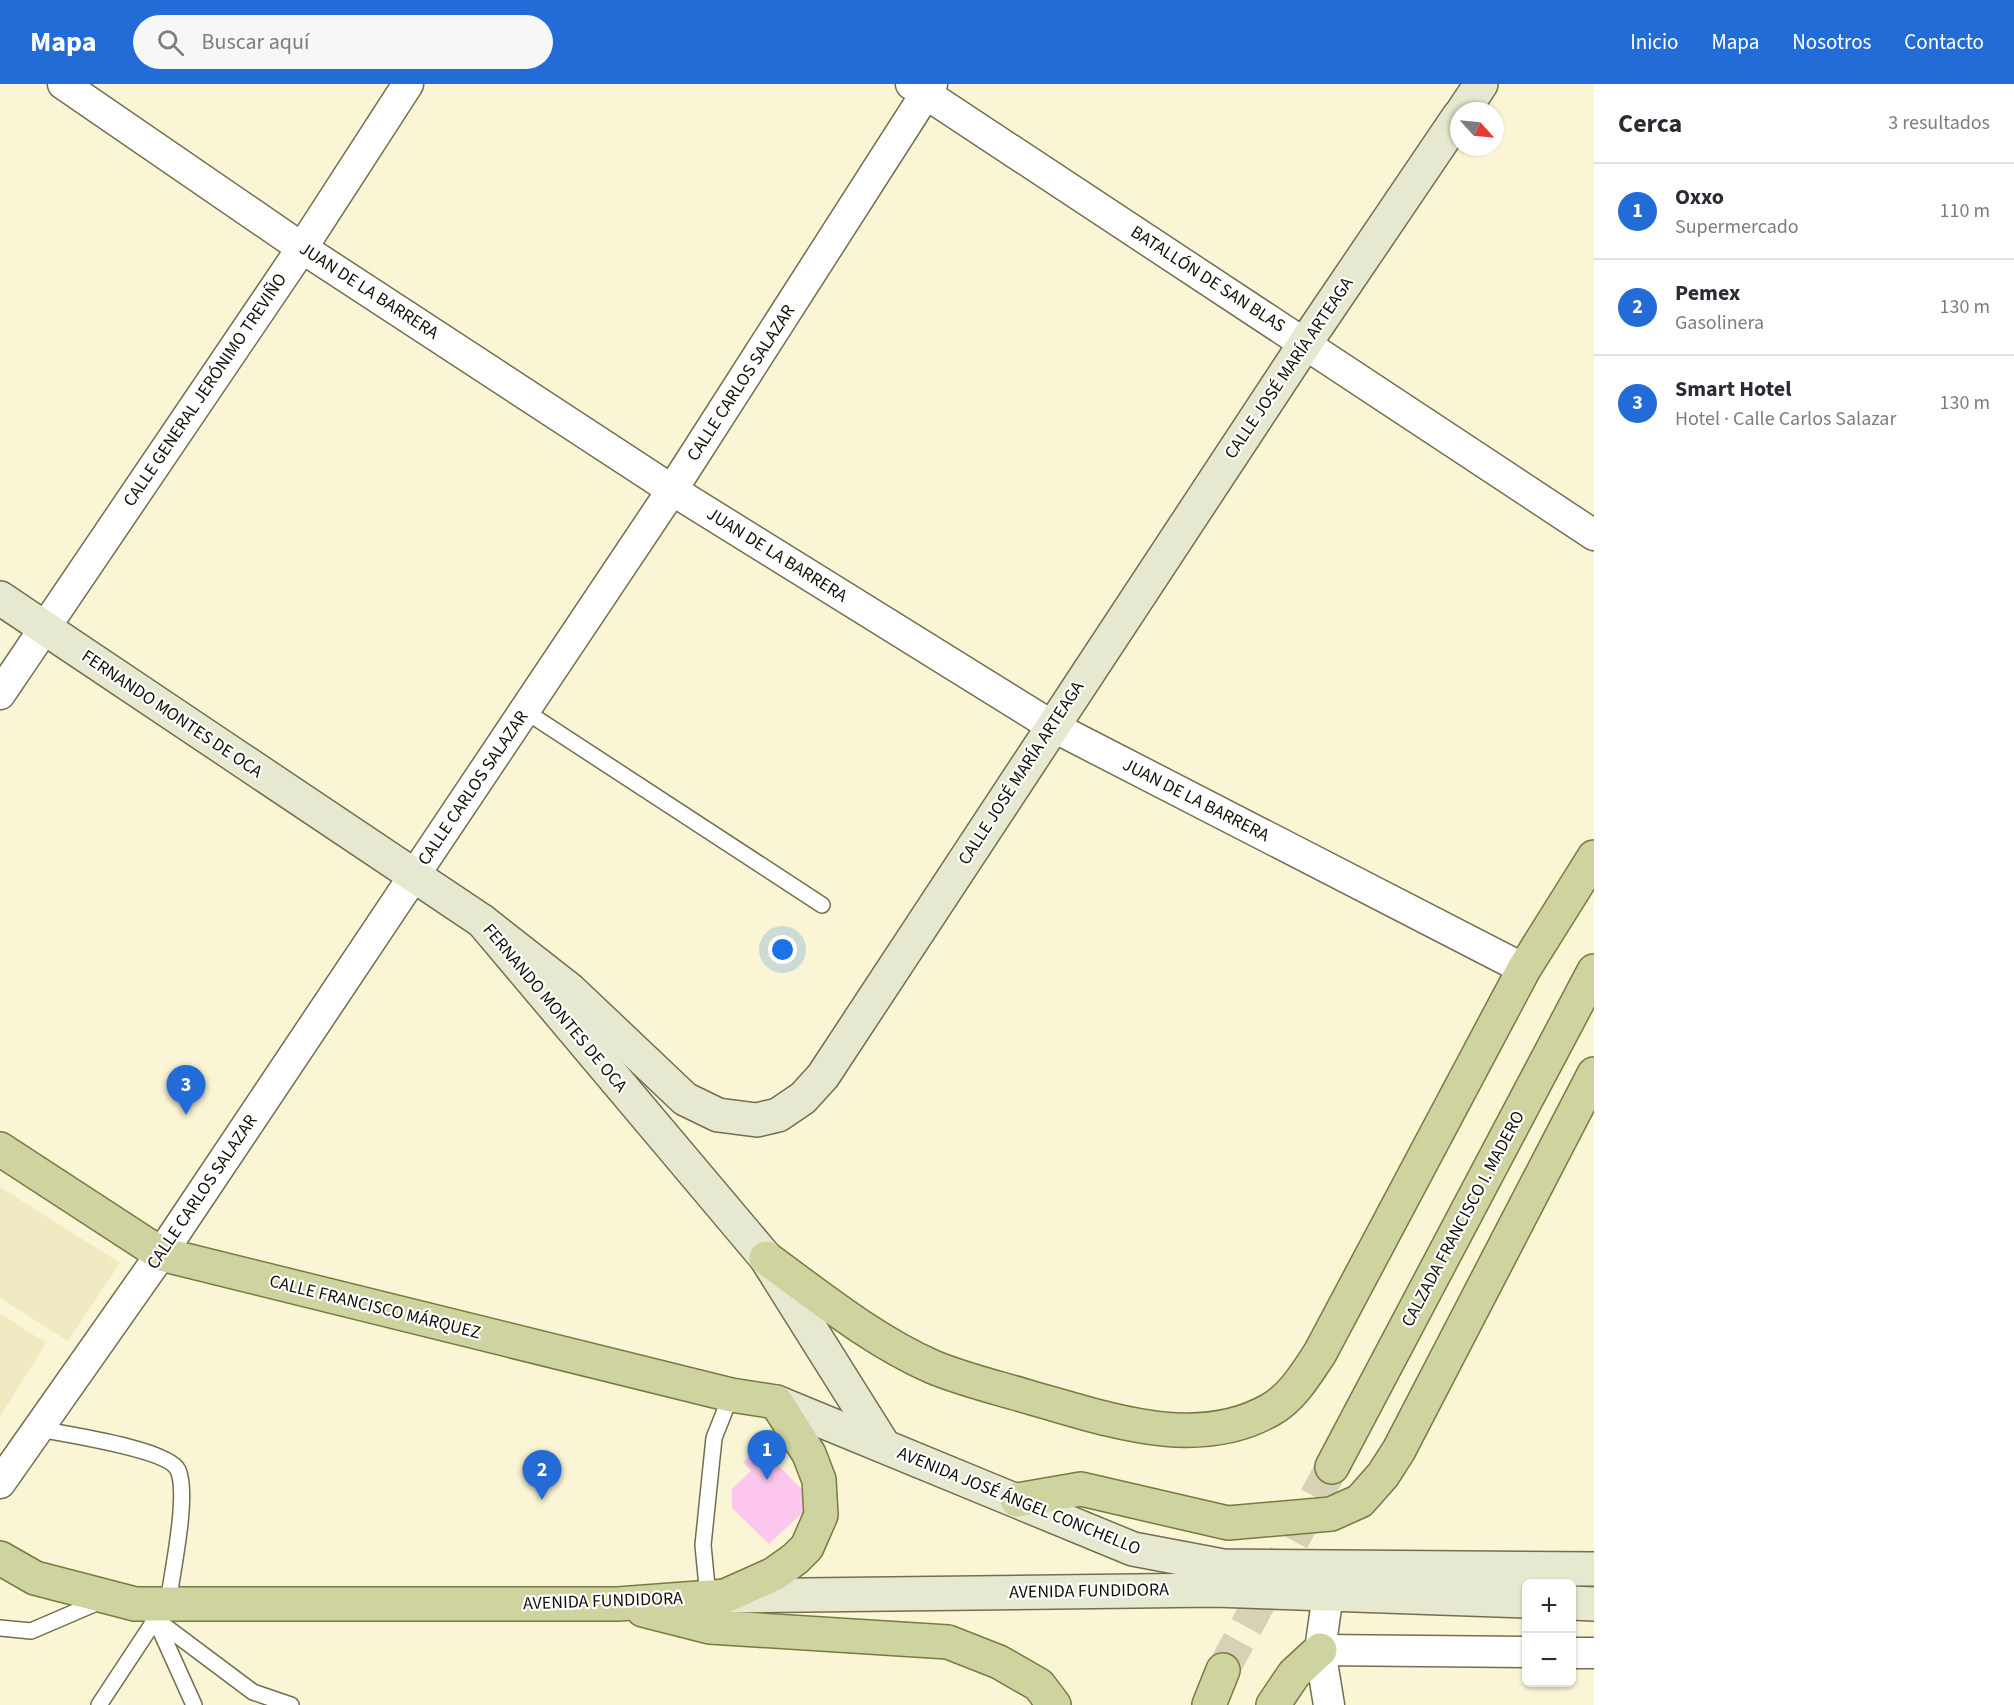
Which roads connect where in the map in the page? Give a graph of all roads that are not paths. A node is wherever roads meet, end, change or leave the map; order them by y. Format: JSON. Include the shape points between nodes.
{"nodes":[{"id":1,"x":63,"y":84,"type":"edge"},
{"id":2,"x":408,"y":84,"type":"edge"},
{"id":3,"x":1481,"y":84,"type":"edge"},
{"id":4,"x":923,"y":87,"type":"edge"},
{"id":5,"x":1468,"y":102,"type":"edge"},
{"id":6,"x":1450,"y":129,"type":"edge"},
{"id":7,"x":302,"y":248,"type":"junction"},
{"id":8,"x":1306,"y":342,"type":"junction"},
{"id":9,"x":672,"y":490,"type":"junction"},
{"id":10,"x":1594,"y":535,"type":"edge"},
{"id":11,"x":0,"y":598,"type":"edge"},
{"id":12,"x":45,"y":628,"type":"junction"},
{"id":13,"x":0,"y":694,"type":"edge"},
{"id":14,"x":525,"y":711,"type":"junction"},
{"id":15,"x":1052,"y":726,"type":"junction"},
{"id":16,"x":1594,"y":857,"type":"edge"},
{"id":17,"x":414,"y":876,"type":"junction"},
{"id":18,"x":822,"y":905,"type":"dead end"},
{"id":19,"x":482,"y":921,"type":"junction"},
{"id":20,"x":1524,"y":969,"type":"junction"},
{"id":21,"x":1594,"y":971,"type":"edge"},
{"id":22,"x":1594,"y":1074,"type":"edge"},
{"id":23,"x":0,"y":1149,"type":"edge"},
{"id":24,"x":161,"y":1254,"type":"junction"},
{"id":25,"x":766,"y":1257,"type":"junction"},
{"id":26,"x":731,"y":1395,"type":"junction"},
{"id":27,"x":776,"y":1402,"type":"junction"},
{"id":28,"x":39,"y":1429,"type":"junction"},
{"id":29,"x":884,"y":1446,"type":"junction"},
{"id":30,"x":1332,"y":1467,"type":"tunnel mouth"},
{"id":31,"x":0,"y":1483,"type":"edge"},
{"id":32,"x":1017,"y":1500,"type":"junction"},
{"id":33,"x":0,"y":1558,"type":"edge"},
{"id":34,"x":1594,"y":1569,"type":"edge"},
{"id":35,"x":1328,"y":1594,"type":"junction"},
{"id":36,"x":717,"y":1596,"type":"junction"},
{"id":37,"x":1522,"y":1601,"type":"edge"},
{"id":38,"x":1576,"y":1603,"type":"edge"},
{"id":39,"x":618,"y":1604,"type":"junction"},
{"id":40,"x":1594,"y":1604,"type":"edge"},
{"id":41,"x":142,"y":1606,"type":"junction"},
{"id":42,"x":0,"y":1628,"type":"edge"},
{"id":43,"x":1320,"y":1650,"type":"junction"},
{"id":44,"x":1522,"y":1652,"type":"edge"},
{"id":45,"x":1576,"y":1653,"type":"edge"},
{"id":46,"x":1594,"y":1653,"type":"edge"},
{"id":47,"x":1223,"y":1670,"type":"tunnel mouth"},
{"id":48,"x":99,"y":1705,"type":"edge"},
{"id":49,"x":194,"y":1705,"type":"edge"},
{"id":50,"x":291,"y":1705,"type":"edge"},
{"id":51,"x":1054,"y":1705,"type":"edge"},
{"id":52,"x":1209,"y":1705,"type":"edge"},
{"id":53,"x":1273,"y":1705,"type":"edge"},
{"id":54,"x":1329,"y":1705,"type":"edge"}],
"edges":[{"from":1,"to":7,"type":"street","name":"JUAN DE LA BARRERA"},
{"from":2,"to":7,"type":"street","name":"CALLE GENERAL JERÓNIMO TREVIÑO"},
{"from":3,"to":5,"type":"street"},
{"from":4,"to":8,"type":"street","name":"BATALLÓN DE SAN BLAS"},
{"from":4,"to":9,"type":"street","name":"CALLE CARLOS SALAZAR"},
{"from":6,"to":8,"type":"street","name":"CALLE JOSÉ MARÍA ARTEAGA"},
{"from":7,"to":9,"type":"street","name":"JUAN DE LA BARRERA"},
{"from":7,"to":12,"type":"street","name":"CALLE GENERAL JERÓNIMO TREVIÑO"},
{"from":8,"to":10,"type":"street","name":"BATALLÓN DE SAN BLAS"},
{"from":8,"to":15,"type":"street","name":"CALLE JOSÉ MARÍA ARTEAGA"},
{"from":9,"to":14,"type":"street","name":"CALLE CARLOS SALAZAR"},
{"from":9,"to":15,"type":"street","name":"JUAN DE LA BARRERA"},
{"from":11,"to":12,"type":"street","name":"FERNANDO MONTES DE OCA"},
{"from":12,"to":13,"type":"street","name":"CALLE GENERAL JERÓNIMO TREVIÑO"},
{"from":12,"to":17,"type":"street","name":"FERNANDO MONTES DE OCA"},
{"from":14,"to":17,"type":"street","name":"CALLE CARLOS SALAZAR"},
{"from":14,"to":18,"type":"lane"},
{"from":15,"to":19,"type":"street","name":"CALLE JOSÉ MARÍA ARTEAGA","via":[[823,1076],[803,1098],[778,1115],[738,1119],[685,1100],[570,990]]},
{"from":15,"to":20,"type":"street","name":"JUAN DE LA BARRERA"},
{"from":16,"to":20,"type":"main road"},
{"from":17,"to":19,"type":"street","name":"FERNANDO MONTES DE OCA"},
{"from":17,"to":24,"type":"street","name":"CALLE CARLOS SALAZAR"},
{"from":19,"to":25,"type":"street","name":"FERNANDO MONTES DE OCA"},
{"from":20,"to":25,"type":"main road","via":[[1320,1353],[1292,1391],[1272,1409],[1243,1423],[1205,1429],[1122,1424],[933,1367],[843,1314]]},
{"from":21,"to":30,"type":"main road","name":"CALZADA FRANCISCO I. MADERO"},
{"from":22,"to":32,"type":"main road","via":[[1399,1450],[1360,1501],[1331,1514],[1228,1523],[1081,1489]]},
{"from":23,"to":24,"type":"main road","name":"CALLE FRANCISCO MÁRQUEZ"},
{"from":24,"to":26,"type":"main road","name":"CALLE FRANCISCO MÁRQUEZ"},
{"from":24,"to":28,"type":"street","name":"CALLE CARLOS SALAZAR"},
{"from":25,"to":29,"type":"street","name":"FERNANDO MONTES DE OCA"},
{"from":26,"to":27,"type":"main road","name":"CALLE FRANCISCO MÁRQUEZ"},
{"from":26,"to":36,"type":"lane","via":[[714,1438],[703,1545]]},
{"from":27,"to":29,"type":"street","name":"AVENIDA JOSÉ ÁNGEL CONCHELLO"},
{"from":27,"to":36,"type":"main road","via":[[809,1454],[819,1480],[821,1515],[807,1547],[795,1559],[774,1574]]},
{"from":28,"to":31,"type":"street","name":"CALLE CARLOS SALAZAR"},
{"from":28,"to":41,"type":"lane","via":[[161,1456],[177,1468],[183,1490]]},
{"from":29,"to":32,"type":"street","name":"AVENIDA JOSÉ ÁNGEL CONCHELLO"},
{"from":32,"to":34,"type":"street","name":"AVENIDA JOSÉ ÁNGEL CONCHELLO","via":[[1133,1549],[1223,1566]]},
{"from":33,"to":41,"type":"main road","name":"AVENIDA FUNDIDORA","via":[[35,1578]]},
{"from":35,"to":36,"type":"street","name":"AVENIDA FUNDIDORA","via":[[1214,1590]]},
{"from":35,"to":37,"type":"street"},
{"from":35,"to":43,"type":"street"},
{"from":36,"to":39,"type":"main road","name":"AVENIDA FUNDIDORA"},
{"from":38,"to":40,"type":"street"},
{"from":39,"to":41,"type":"main road","name":"AVENIDA FUNDIDORA"},
{"from":39,"to":51,"type":"main road","via":[[710,1627],[948,1642],[999,1662],[1039,1685]]},
{"from":41,"to":42,"type":"lane","via":[[31,1631]]},
{"from":41,"to":48,"type":"lane"},
{"from":41,"to":49,"type":"lane"},
{"from":41,"to":50,"type":"lane","via":[[253,1692]]},
{"from":43,"to":44,"type":"street"},
{"from":43,"to":53,"type":"main road","via":[[1294,1674]]},
{"from":43,"to":54,"type":"street"},
{"from":45,"to":46,"type":"street"},
{"from":47,"to":52,"type":"main road"}]}
